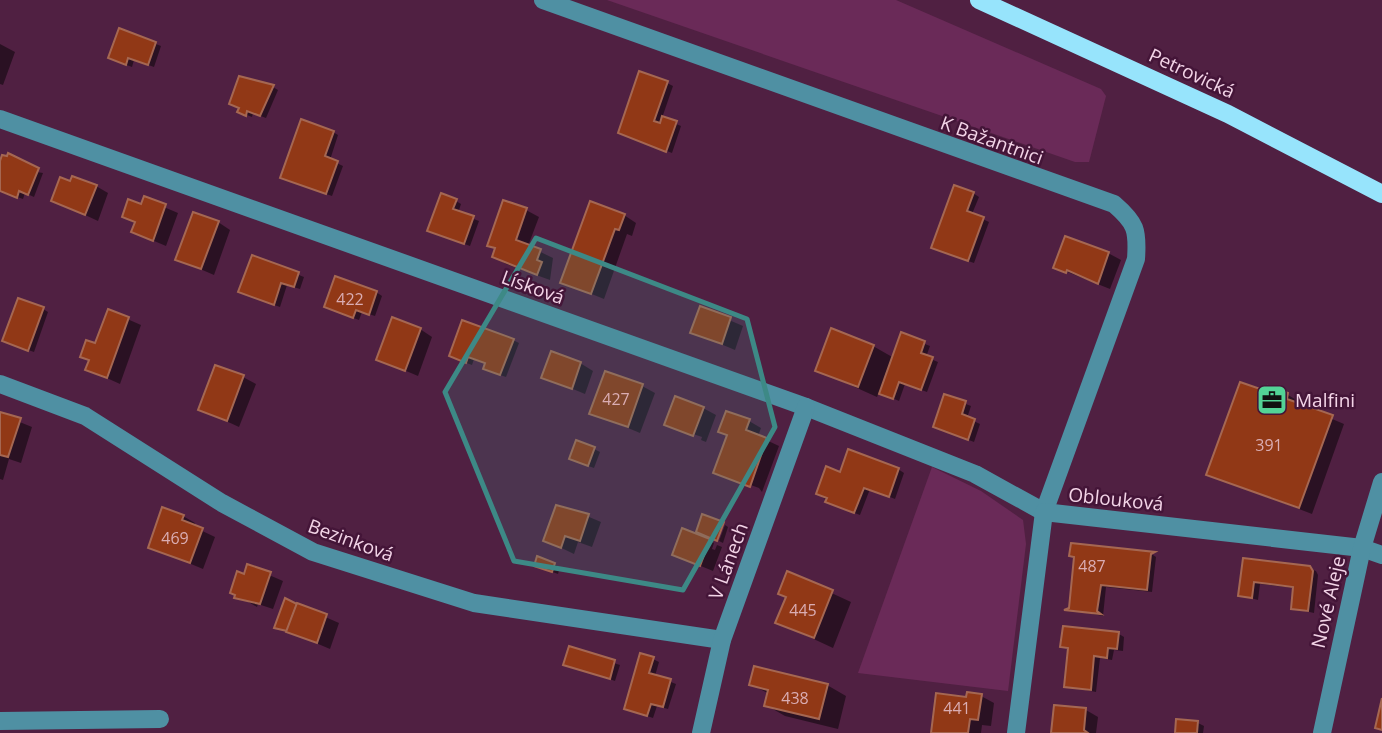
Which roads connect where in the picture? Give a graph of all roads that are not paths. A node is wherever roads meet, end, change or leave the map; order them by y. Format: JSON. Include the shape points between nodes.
{"nodes":[{"id":1,"x":543,"y":0,"type":"edge"},
{"id":2,"x":979,"y":0,"type":"edge"},
{"id":3,"x":0,"y":119,"type":"edge"},
{"id":4,"x":1382,"y":194,"type":"edge"},
{"id":5,"x":0,"y":384,"type":"edge"},
{"id":6,"x":806,"y":407,"type":"junction"},
{"id":7,"x":1382,"y":482,"type":"edge"},
{"id":8,"x":1044,"y":512,"type":"junction"},
{"id":9,"x":1362,"y":548,"type":"junction"},
{"id":10,"x":1382,"y":555,"type":"edge"},
{"id":11,"x":722,"y":640,"type":"junction"},
{"id":12,"x":160,"y":719,"type":"dead end"},
{"id":13,"x":0,"y":721,"type":"edge"},
{"id":14,"x":701,"y":733,"type":"edge"},
{"id":15,"x":1016,"y":733,"type":"edge"},
{"id":16,"x":1322,"y":733,"type":"edge"}],
"edges":[{"from":1,"to":8,"type":"street","name":"K Bažantnici","via":[[1114,204],[1130,218],[1138,235],[1136,258]]},
{"from":2,"to":4,"type":"main road","name":"Petrovická","via":[[1228,114]]},
{"from":3,"to":6,"type":"street","name":"Lísková"},
{"from":5,"to":11,"type":"street","name":"Bezinková","via":[[85,416],[222,503],[313,552],[474,603]]},
{"from":6,"to":8,"type":"street","name":"Lísková","via":[[975,474]]},
{"from":6,"to":11,"type":"street","name":"V Lánech"},
{"from":7,"to":9,"type":"street","name":"Nové Aleje"},
{"from":8,"to":9,"type":"street","name":"Oblouková"},
{"from":8,"to":15,"type":"street","name":"Oblouková"},
{"from":9,"to":10,"type":"street","name":"Oblouková"},
{"from":9,"to":16,"type":"street","name":"Nové Aleje"},
{"from":11,"to":14,"type":"street","name":"V Lánech"},
{"from":12,"to":13,"type":"street"}]}
